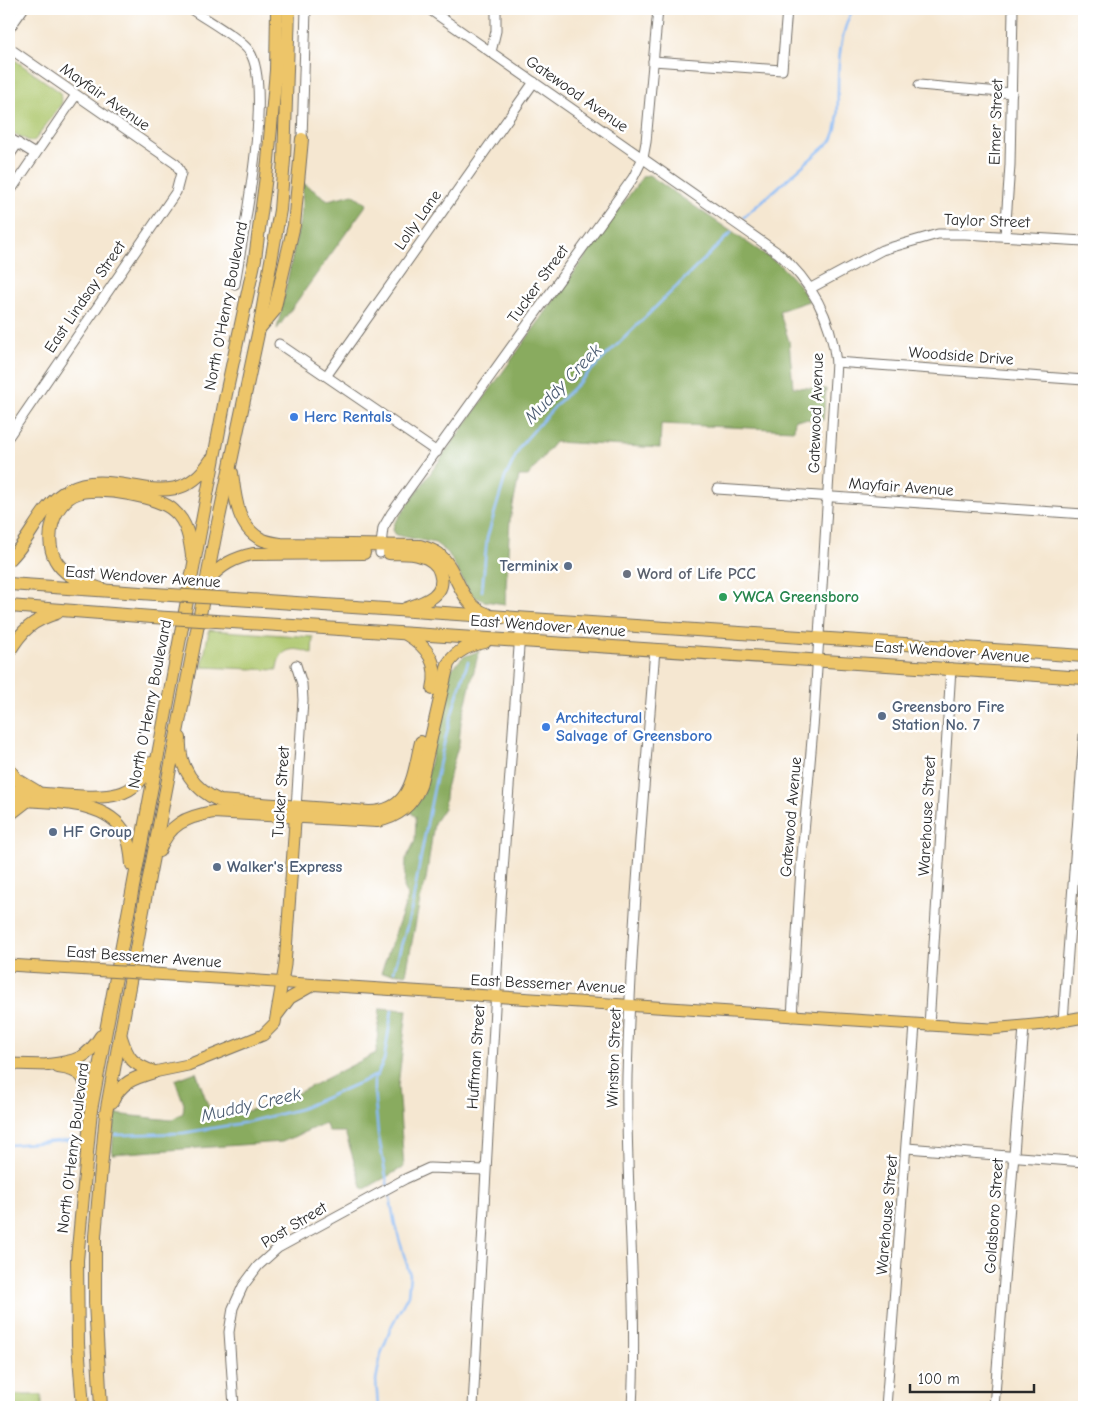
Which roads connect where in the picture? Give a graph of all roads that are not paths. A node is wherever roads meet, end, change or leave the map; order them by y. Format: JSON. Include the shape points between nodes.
{"nodes":[{"id":1,"x":22,"y":9,"type":"edge"},
{"id":2,"x":191,"y":9,"type":"edge"},
{"id":3,"x":277,"y":9,"type":"edge"},
{"id":4,"x":289,"y":9,"type":"edge"},
{"id":5,"x":306,"y":9,"type":"edge"},
{"id":6,"x":429,"y":9,"type":"edge"},
{"id":7,"x":496,"y":9,"type":"edge"},
{"id":8,"x":658,"y":9,"type":"edge"},
{"id":9,"x":787,"y":9,"type":"edge"},
{"id":10,"x":1013,"y":9,"type":"edge"},
{"id":11,"x":9,"y":29,"type":"edge"},
{"id":12,"x":9,"y":48,"type":"edge"},
{"id":13,"x":491,"y":52,"type":"junction"},
{"id":14,"x":653,"y":61,"type":"junction"},
{"id":15,"x":534,"y":82,"type":"junction"},
{"id":16,"x":919,"y":85,"type":"dead end"},
{"id":17,"x":1012,"y":92,"type":"junction"},
{"id":18,"x":76,"y":95,"type":"junction"},
{"id":19,"x":9,"y":138,"type":"edge"},
{"id":20,"x":302,"y":139,"type":"joint"},
{"id":21,"x":18,"y":143,"type":"junction"},
{"id":22,"x":35,"y":154,"type":"junction"},
{"id":23,"x":9,"y":156,"type":"edge"},
{"id":24,"x":643,"y":158,"type":"junction"},
{"id":25,"x":181,"y":173,"type":"joint"},
{"id":26,"x":9,"y":193,"type":"edge"},
{"id":27,"x":1005,"y":236,"type":"junction"},
{"id":28,"x":1084,"y":241,"type":"edge"},
{"id":29,"x":235,"y":284,"type":"dead end"},
{"id":30,"x":811,"y":288,"type":"junction"},
{"id":31,"x":259,"y":329,"type":"junction"},
{"id":32,"x":279,"y":344,"type":"dead end"},
{"id":33,"x":836,"y":362,"type":"junction"},
{"id":34,"x":327,"y":375,"type":"junction"},
{"id":35,"x":1084,"y":380,"type":"edge"},
{"id":36,"x":9,"y":436,"type":"edge"},
{"id":37,"x":437,"y":452,"type":"junction"},
{"id":38,"x":215,"y":454,"type":"junction"},
{"id":39,"x":231,"y":460,"type":"junction"},
{"id":40,"x":717,"y":489,"type":"dead end"},
{"id":41,"x":827,"y":497,"type":"junction"},
{"id":42,"x":1084,"y":514,"type":"edge"},
{"id":43,"x":380,"y":549,"type":"junction"},
{"id":44,"x":9,"y":560,"type":"edge"},
{"id":45,"x":193,"y":569,"type":"junction"},
{"id":46,"x":206,"y":582,"type":"junction"},
{"id":47,"x":9,"y":584,"type":"edge"},
{"id":48,"x":104,"y":590,"type":"junction"},
{"id":49,"x":9,"y":606,"type":"edge"},
{"id":50,"x":63,"y":611,"type":"junction"},
{"id":51,"x":401,"y":611,"type":"junction"},
{"id":52,"x":494,"y":617,"type":"junction"},
{"id":53,"x":521,"y":619,"type":"junction"},
{"id":54,"x":9,"y":629,"type":"edge"},
{"id":55,"x":405,"y":633,"type":"junction"},
{"id":56,"x":498,"y":638,"type":"junction"},
{"id":57,"x":818,"y":638,"type":"junction"},
{"id":58,"x":519,"y":640,"type":"junction"},
{"id":59,"x":654,"y":649,"type":"junction"},
{"id":60,"x":9,"y":650,"type":"edge"},
{"id":61,"x":1084,"y":656,"type":"edge"},
{"id":62,"x":817,"y":659,"type":"junction"},
{"id":63,"x":296,"y":666,"type":"dead end"},
{"id":64,"x":951,"y":668,"type":"junction"},
{"id":65,"x":1084,"y":678,"type":"edge"},
{"id":66,"x":180,"y":716,"type":"junction"},
{"id":67,"x":1084,"y":735,"type":"edge"},
{"id":68,"x":159,"y":745,"type":"junction"},
{"id":69,"x":9,"y":769,"type":"edge"},
{"id":70,"x":9,"y":791,"type":"edge"},
{"id":71,"x":40,"y":793,"type":"junction"},
{"id":72,"x":9,"y":800,"type":"edge"},
{"id":73,"x":27,"y":800,"type":"junction"},
{"id":74,"x":296,"y":813,"type":"junction"},
{"id":75,"x":9,"y":814,"type":"edge"},
{"id":76,"x":150,"y":872,"type":"junction"},
{"id":77,"x":134,"y":876,"type":"junction"},
{"id":78,"x":9,"y":965,"type":"edge"},
{"id":79,"x":281,"y":982,"type":"junction"},
{"id":80,"x":313,"y":985,"type":"junction"},
{"id":81,"x":495,"y":998,"type":"junction"},
{"id":82,"x":630,"y":1005,"type":"junction"},
{"id":83,"x":278,"y":1016,"type":"junction"},
{"id":84,"x":1084,"y":1017,"type":"edge"},
{"id":85,"x":792,"y":1018,"type":"junction"},
{"id":86,"x":1063,"y":1021,"type":"junction"},
{"id":87,"x":915,"y":1025,"type":"junction"},
{"id":88,"x":929,"y":1026,"type":"junction"},
{"id":89,"x":1024,"y":1027,"type":"junction"},
{"id":90,"x":105,"y":1029,"type":"junction"},
{"id":91,"x":120,"y":1034,"type":"junction"},
{"id":92,"x":9,"y":1064,"type":"edge"},
{"id":93,"x":48,"y":1066,"type":"junction"},
{"id":94,"x":154,"y":1072,"type":"junction"},
{"id":95,"x":91,"y":1110,"type":"junction"},
{"id":96,"x":106,"y":1113,"type":"junction"},
{"id":97,"x":907,"y":1148,"type":"junction"},
{"id":98,"x":1013,"y":1156,"type":"junction"},
{"id":99,"x":1084,"y":1162,"type":"edge"},
{"id":100,"x":484,"y":1170,"type":"junction"},
{"id":101,"x":83,"y":1407,"type":"edge"},
{"id":102,"x":101,"y":1407,"type":"edge"},
{"id":103,"x":234,"y":1407,"type":"edge"},
{"id":104,"x":473,"y":1407,"type":"edge"},
{"id":105,"x":632,"y":1407,"type":"edge"},
{"id":106,"x":886,"y":1407,"type":"edge"},
{"id":107,"x":994,"y":1407,"type":"edge"}],
"edges":[{"from":1,"to":11,"type":"street"},
{"from":2,"to":29,"type":"street","via":[[248,49],[256,62],[259,121]]},
{"from":3,"to":38,"type":"highway","name":"North O'Henry Boulevard","via":[[276,70],[268,161],[250,282]]},
{"from":4,"to":31,"type":"highway","name":"North O'Henry Boulevard","via":[[280,210]]},
{"from":5,"to":20,"type":"street"},
{"from":6,"to":13,"type":"street","name":"Gatewood Avenue"},
{"from":7,"to":13,"type":"street"},
{"from":8,"to":14,"type":"street","name":"Tucker Street"},
{"from":9,"to":14,"type":"street","via":[[782,70]]},
{"from":10,"to":17,"type":"street","name":"Elmer Street"},
{"from":12,"to":18,"type":"street","name":"Mayfair Avenue"},
{"from":13,"to":15,"type":"street","name":"Gatewood Avenue"},
{"from":14,"to":24,"type":"street","name":"Tucker Street"},
{"from":15,"to":24,"type":"street","name":"Gatewood Avenue"},
{"from":15,"to":34,"type":"street","name":"Lolly Lane"},
{"from":16,"to":17,"type":"street"},
{"from":17,"to":27,"type":"street","name":"Elmer Street"},
{"from":18,"to":22,"type":"street"},
{"from":18,"to":25,"type":"street","name":"Mayfair Avenue","via":[[176,164]]},
{"from":19,"to":21,"type":"street"},
{"from":20,"to":31,"type":"highway","via":[[294,225],[274,311]]},
{"from":21,"to":22,"type":"street"},
{"from":21,"to":23,"type":"street"},
{"from":22,"to":26,"type":"street"},
{"from":24,"to":30,"type":"street","name":"Gatewood Avenue","via":[[778,253]]},
{"from":24,"to":37,"type":"street","name":"Tucker Street","via":[[633,178]]},
{"from":25,"to":36,"type":"street","name":"East Lindsay Street","via":[[176,192]]},
{"from":27,"to":28,"type":"street","name":"Taylor Street"},
{"from":27,"to":30,"type":"street","name":"Taylor Street","via":[[938,234],[914,240],[882,250]]},
{"from":30,"to":33,"type":"street","name":"Gatewood Avenue","via":[[828,323]]},
{"from":31,"to":39,"type":"highway","name":"North O'Henry Boulevard"},
{"from":32,"to":34,"type":"street"},
{"from":33,"to":35,"type":"street","name":"Woodside Drive"},
{"from":33,"to":41,"type":"street","name":"Gatewood Avenue"},
{"from":34,"to":37,"type":"street"},
{"from":37,"to":43,"type":"street","name":"Tucker Street","via":[[387,521]]},
{"from":38,"to":44,"type":"highway","via":[[203,473],[187,485],[168,490],[107,482],[84,482],[66,490],[52,502]]},
{"from":38,"to":45,"type":"highway","name":"North O'Henry Boulevard"},
{"from":39,"to":43,"type":"highway","via":[[240,514],[247,527],[261,539],[281,544]]},
{"from":39,"to":46,"type":"highway","name":"North O'Henry Boulevard"},
{"from":40,"to":41,"type":"street","name":"Mayfair Avenue"},
{"from":41,"to":42,"type":"street","name":"Mayfair Avenue"},
{"from":41,"to":57,"type":"street","name":"Gatewood Avenue"},
{"from":43,"to":46,"type":"highway","via":[[253,554],[236,558],[218,569]]},
{"from":43,"to":51,"type":"highway","via":[[420,555],[439,568],[442,584],[436,594],[430,600]]},
{"from":43,"to":52,"type":"highway","via":[[420,546],[436,552],[447,562],[459,589],[470,603],[480,612]]},
{"from":45,"to":48,"type":"highway","via":[[191,543],[174,510],[158,502],[116,492],[95,490],[77,493],[52,520],[50,542],[57,564],[76,580]]},
{"from":45,"to":68,"type":"highway","name":"North O'Henry Boulevard"},
{"from":46,"to":66,"type":"highway","name":"North O'Henry Boulevard"},
{"from":47,"to":48,"type":"highway","name":"East Wendover Avenue"},
{"from":48,"to":51,"type":"highway","name":"East Wendover Avenue","bridge":true},
{"from":49,"to":50,"type":"highway","name":"East Wendover Avenue"},
{"from":50,"to":55,"type":"highway","name":"East Wendover Avenue","bridge":true},
{"from":50,"to":60,"type":"highway","via":[[30,623]]},
{"from":51,"to":52,"type":"highway","name":"East Wendover Avenue"},
{"from":52,"to":53,"type":"highway","name":"East Wendover Avenue"},
{"from":53,"to":57,"type":"highway","name":"East Wendover Avenue"},
{"from":53,"to":58,"type":"street","name":"Huffman Street"},
{"from":54,"to":60,"type":"highway"},
{"from":55,"to":56,"type":"highway","name":"East Wendover Avenue"},
{"from":55,"to":74,"type":"highway","via":[[430,654],[436,676],[409,791],[392,807],[378,812]]},
{"from":56,"to":58,"type":"highway","name":"East Wendover Avenue"},
{"from":56,"to":74,"type":"highway","via":[[462,649],[448,664],[420,786],[417,795],[402,811],[377,821]]},
{"from":57,"to":61,"type":"highway","name":"East Wendover Avenue"},
{"from":57,"to":62,"type":"street","name":"Gatewood Avenue"},
{"from":58,"to":59,"type":"highway","name":"East Wendover Avenue"},
{"from":58,"to":81,"type":"street","name":"Huffman Street"},
{"from":59,"to":62,"type":"highway","name":"East Wendover Avenue"},
{"from":59,"to":82,"type":"street","name":"Winston Street"},
{"from":62,"to":64,"type":"highway","name":"East Wendover Avenue"},
{"from":62,"to":85,"type":"street","name":"Gatewood Avenue"},
{"from":63,"to":74,"type":"street","name":"Tucker Street","via":[[303,700]]},
{"from":64,"to":65,"type":"highway","name":"East Wendover Avenue"},
{"from":64,"to":88,"type":"street","name":"Warehouse Street"},
{"from":66,"to":74,"type":"highway","via":[[179,743],[185,766],[196,787],[220,801]]},
{"from":66,"to":76,"type":"highway","name":"North O'Henry Boulevard"},
{"from":67,"to":86,"type":"street"},
{"from":68,"to":71,"type":"highway","via":[[147,773],[135,786],[119,794]]},
{"from":68,"to":77,"type":"highway","name":"North O'Henry Boulevard"},
{"from":69,"to":71,"type":"highway","via":[[16,779]]},
{"from":70,"to":71,"type":"highway"},
{"from":72,"to":73,"type":"highway"},
{"from":73,"to":75,"type":"highway"},
{"from":73,"to":77,"type":"highway","via":[[101,810],[126,835]]},
{"from":74,"to":76,"type":"highway","via":[[213,812],[191,816],[177,824],[163,841]]},
{"from":74,"to":79,"type":"main road","name":"Tucker Street"},
{"from":76,"to":91,"type":"highway","name":"North O'Henry Boulevard"},
{"from":77,"to":90,"type":"highway","name":"North O'Henry Boulevard"},
{"from":78,"to":79,"type":"main road","name":"East Bessemer Avenue","bridge":true},
{"from":79,"to":80,"type":"main road","name":"East Bessemer Avenue"},
{"from":79,"to":83,"type":"main road","name":"Tucker Street"},
{"from":80,"to":81,"type":"main road","name":"East Bessemer Avenue"},
{"from":80,"to":83,"type":"main road","via":[[290,998]]},
{"from":81,"to":82,"type":"main road","name":"East Bessemer Avenue"},
{"from":81,"to":100,"type":"street","name":"Huffman Street"},
{"from":82,"to":85,"type":"main road","name":"East Bessemer Avenue"},
{"from":82,"to":105,"type":"street","name":"Winston Street","via":[[627,1106]]},
{"from":83,"to":94,"type":"main road","via":[[263,1035],[188,1064]]},
{"from":84,"to":86,"type":"main road","name":"East Bessemer Avenue"},
{"from":85,"to":87,"type":"main road","name":"East Bessemer Avenue"},
{"from":86,"to":89,"type":"main road","name":"East Bessemer Avenue"},
{"from":87,"to":88,"type":"main road","name":"East Bessemer Avenue"},
{"from":87,"to":97,"type":"street","name":"Warehouse Street"},
{"from":88,"to":89,"type":"main road","name":"East Bessemer Avenue"},
{"from":89,"to":98,"type":"street","name":"Goldsboro Street"},
{"from":90,"to":93,"type":"highway","via":[[93,1049],[83,1057]]},
{"from":90,"to":95,"type":"highway","name":"North O'Henry Boulevard"},
{"from":91,"to":94,"type":"highway","via":[[126,1054],[136,1066]]},
{"from":91,"to":96,"type":"highway","name":"North O'Henry Boulevard"},
{"from":92,"to":93,"type":"main road"},
{"from":93,"to":95,"type":"highway","via":[[73,1069],[82,1076]]},
{"from":94,"to":96,"type":"highway","via":[[129,1080],[118,1090]]},
{"from":95,"to":101,"type":"highway","name":"North O'Henry Boulevard","via":[[77,1260]]},
{"from":96,"to":102,"type":"highway","name":"North O'Henry Boulevard","via":[[95,1236]]},
{"from":97,"to":98,"type":"street"},
{"from":97,"to":106,"type":"street","name":"Warehouse Street"},
{"from":98,"to":99,"type":"street"},
{"from":98,"to":107,"type":"street","name":"Goldsboro Street"},
{"from":100,"to":103,"type":"street","name":"Post Street","via":[[429,1168],[278,1248],[258,1266],[233,1308],[228,1332]]},
{"from":100,"to":104,"type":"street","name":"Huffman Street"}]}
